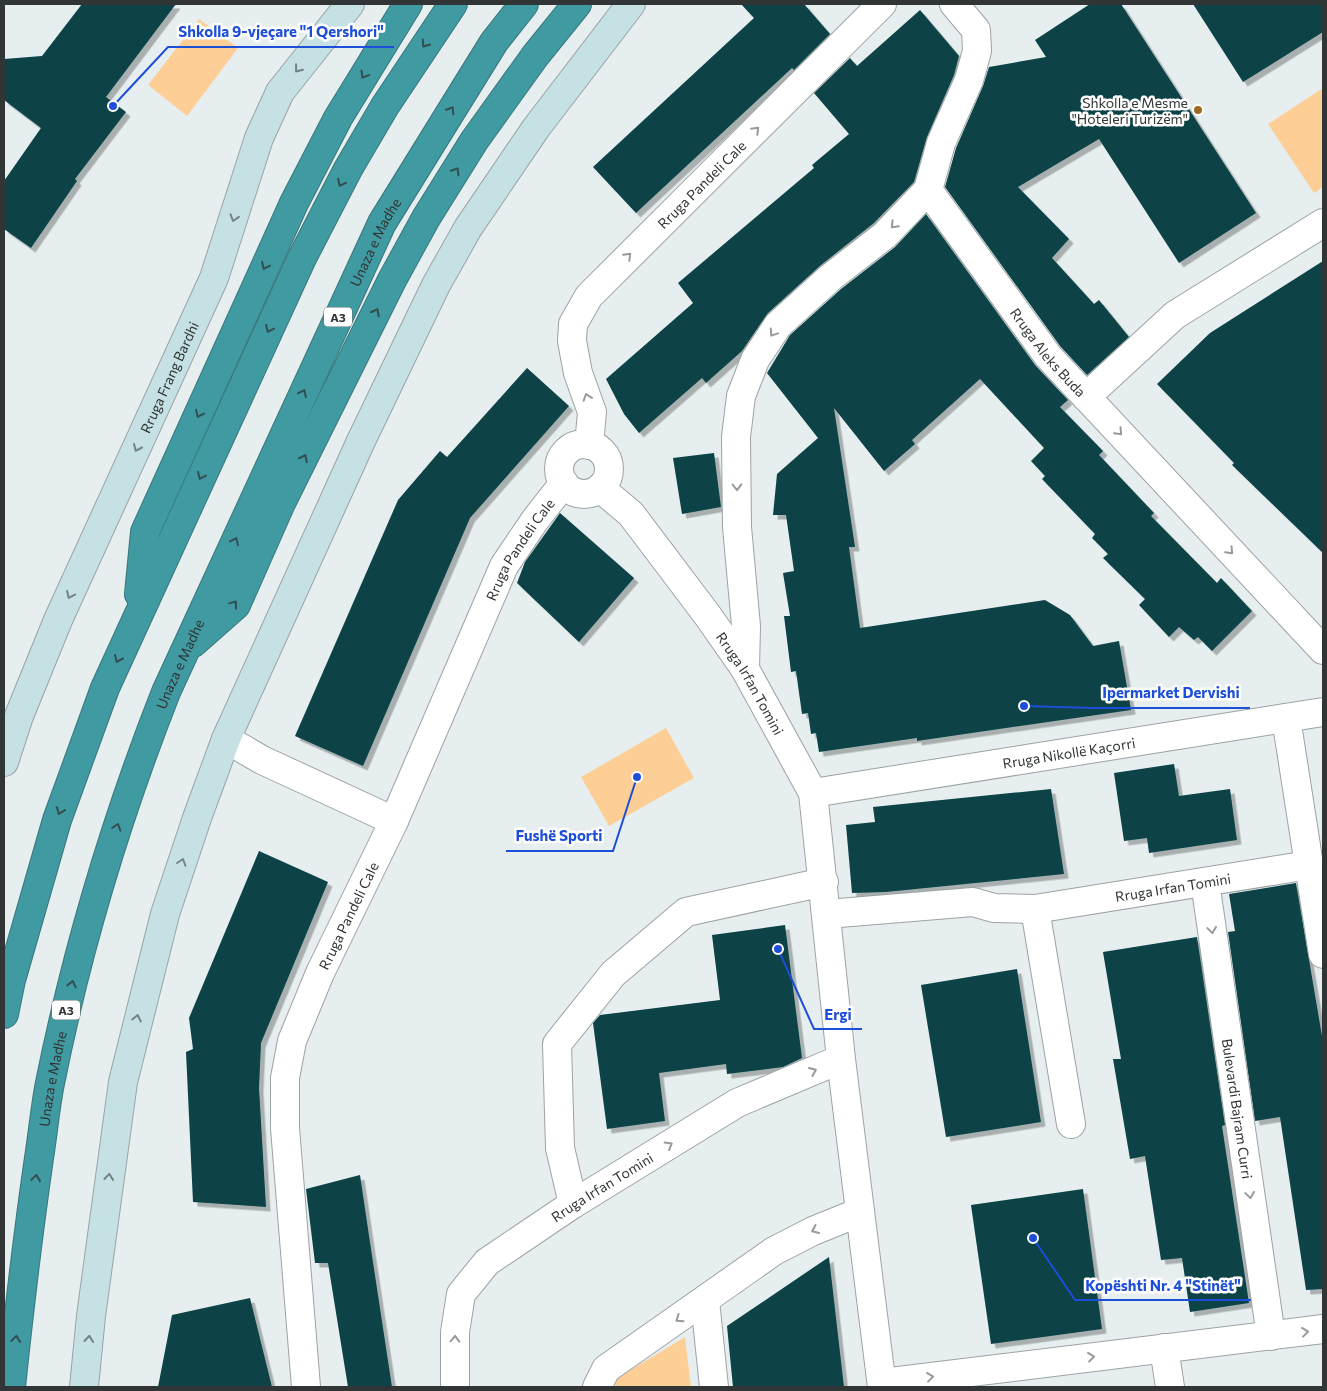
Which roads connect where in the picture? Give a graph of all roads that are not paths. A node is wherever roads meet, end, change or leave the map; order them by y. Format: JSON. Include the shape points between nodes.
{"nodes":[{"id":1,"x":350,"y":4,"type":"edge"},
{"id":2,"x":408,"y":4,"type":"edge"},
{"id":3,"x":453,"y":4,"type":"edge"},
{"id":4,"x":524,"y":4,"type":"edge"},
{"id":5,"x":577,"y":4,"type":"edge"},
{"id":6,"x":631,"y":4,"type":"edge"},
{"id":7,"x":882,"y":4,"type":"edge"},
{"id":8,"x":954,"y":4,"type":"edge"},
{"id":9,"x":928,"y":190,"type":"junction"},
{"id":10,"x":1323,"y":223,"type":"edge"},
{"id":11,"x":1086,"y":397,"type":"junction"},
{"id":12,"x":589,"y":444,"type":"junction"},
{"id":13,"x":564,"y":483,"type":"junction"},
{"id":14,"x":600,"y":488,"type":"junction"},
{"id":15,"x":138,"y":615,"type":"junction"},
{"id":16,"x":186,"y":649,"type":"junction"},
{"id":17,"x":1323,"y":650,"type":"edge"},
{"id":18,"x":745,"y":670,"type":"junction"},
{"id":19,"x":1323,"y":712,"type":"edge"},
{"id":20,"x":1286,"y":718,"type":"junction"},
{"id":21,"x":226,"y":739,"type":"junction"},
{"id":22,"x":4,"y":762,"type":"edge"},
{"id":23,"x":814,"y":793,"type":"junction"},
{"id":24,"x":394,"y":821,"type":"junction"},
{"id":25,"x":1309,"y":865,"type":"junction"},
{"id":26,"x":824,"y":882,"type":"junction"},
{"id":27,"x":1204,"y":882,"type":"junction"},
{"id":28,"x":1035,"y":909,"type":"junction"},
{"id":29,"x":827,"y":914,"type":"junction"},
{"id":30,"x":1323,"y":954,"type":"edge"},
{"id":31,"x":4,"y":1014,"type":"edge"},
{"id":32,"x":841,"y":1059,"type":"junction"},
{"id":33,"x":1071,"y":1124,"type":"dead end"},
{"id":34,"x":573,"y":1204,"type":"junction"},
{"id":35,"x":860,"y":1212,"type":"junction"},
{"id":36,"x":705,"y":1300,"type":"junction"},
{"id":37,"x":1323,"y":1329,"type":"edge"},
{"id":38,"x":1271,"y":1336,"type":"junction"},
{"id":39,"x":1164,"y":1348,"type":"junction"},
{"id":40,"x":882,"y":1385,"type":"edge"},
{"id":41,"x":10,"y":1387,"type":"edge"},
{"id":42,"x":84,"y":1387,"type":"edge"},
{"id":43,"x":306,"y":1387,"type":"edge"},
{"id":44,"x":455,"y":1387,"type":"edge"},
{"id":45,"x":597,"y":1387,"type":"edge"},
{"id":46,"x":714,"y":1387,"type":"edge"},
{"id":47,"x":1170,"y":1387,"type":"edge"}],
"edges":[{"from":1,"to":22,"type":"main road","name":"Rruga Frang Bardhi","one_way":true,"via":[[280,92],[259,138],[214,278],[58,620]]},
{"from":2,"to":15,"type":"highway","one_way":true,"via":[[338,118],[294,203],[145,532]]},
{"from":3,"to":15,"type":"highway","one_way":true,"via":[[390,99],[302,258]]},
{"from":16,"to":4,"type":"highway","name":"Unaza e Madhe","number":"A3","one_way":true,"via":[[382,223],[494,42]]},
{"from":16,"to":5,"type":"highway","one_way":true,"via":[[236,605],[281,503],[426,218],[474,142],[535,56]]},
{"from":6,"to":21,"type":"main road","via":[[536,128],[468,228],[441,277],[361,441]]},
{"from":12,"to":7,"type":"street","name":"Rruga Pandeli Cale","one_way":true,"via":[[592,412],[578,373],[572,341],[573,324],[589,296]]},
{"from":8,"to":9,"type":"street","via":[[976,30],[976,51],[969,80],[941,143]]},
{"from":9,"to":11,"type":"street","name":"Rruga Aleks Buda","via":[[1048,356]]},
{"from":9,"to":18,"type":"street","one_way":true,"via":[[885,235],[831,277],[778,325],[751,369],[741,396],[736,437],[738,528],[746,626]]},
{"from":10,"to":11,"type":"street","via":[[1175,315]]},
{"from":11,"to":17,"type":"street","name":"Rruga Aleks Buda","one_way":true},
{"from":12,"to":13,"type":"street","via":[[573,447],[561,459]]},
{"from":12,"to":14,"type":"street","via":[[602,452],[609,467]]},
{"from":13,"to":14,"type":"street","via":[[569,489],[585,494]]},
{"from":13,"to":24,"type":"street","name":"Rruga Pandeli Cale","via":[[504,566]]},
{"from":14,"to":18,"type":"street","name":"Rruga Irfan Tomini","via":[[631,514]]},
{"from":15,"to":31,"type":"highway","one_way":true,"via":[[105,688],[56,820]]},
{"from":41,"to":16,"type":"highway","name":"Unaza e Madhe","number":"A3","one_way":true,"via":[[50,1085],[76,967],[102,871],[136,768]]},
{"from":18,"to":23,"type":"street","name":"Rruga Irfan Tomini"},
{"from":19,"to":20,"type":"street","name":"Rruga Nikollë Kaçorri"},
{"from":20,"to":23,"type":"street","name":"Rruga Nikollë Kaçorri"},
{"from":20,"to":25,"type":"street"},
{"from":21,"to":24,"type":"street","via":[[262,760]]},
{"from":42,"to":21,"type":"main road","one_way":true,"via":[[123,1082],[165,914]]},
{"from":23,"to":26,"type":"street","name":"Rruga Irfan Tomini"},
{"from":24,"to":43,"type":"street","name":"Rruga Pandeli Cale","via":[[320,972],[292,1041],[285,1078],[285,1128]]},
{"from":25,"to":27,"type":"street","name":"Rruga Irfan Tomini"},
{"from":25,"to":30,"type":"street"},
{"from":26,"to":29,"type":"street","name":"Rruga Irfan Tomini"},
{"from":26,"to":34,"type":"street","via":[[686,912],[613,974],[557,1044],[560,1148]]},
{"from":27,"to":28,"type":"street","name":"Rruga Irfan Tomini"},
{"from":27,"to":38,"type":"street","name":"Bulevardi Bajram Curri","one_way":true},
{"from":28,"to":29,"type":"street","name":"Rruga Irfan Tomini","via":[[994,908],[972,902]]},
{"from":28,"to":33,"type":"street"},
{"from":29,"to":32,"type":"street","name":"Rruga Irfan Tomini"},
{"from":34,"to":32,"type":"street","name":"Rruga Irfan Tomini","one_way":true,"via":[[737,1103]]},
{"from":32,"to":35,"type":"street","name":"Rruga Irfan Tomini"},
{"from":44,"to":34,"type":"street","name":"Rruga Irfan Tomini","one_way":true,"via":[[455,1332],[461,1294],[487,1262]]},
{"from":35,"to":36,"type":"street","one_way":true,"via":[[774,1251]]},
{"from":35,"to":40,"type":"street","name":"Rruga Irfan Tomini"},
{"from":36,"to":45,"type":"street","one_way":true,"via":[[606,1369]]},
{"from":36,"to":46,"type":"street"},
{"from":38,"to":37,"type":"street","one_way":true},
{"from":38,"to":39,"type":"street"},
{"from":40,"to":39,"type":"street","one_way":true},
{"from":39,"to":47,"type":"street"}]}
